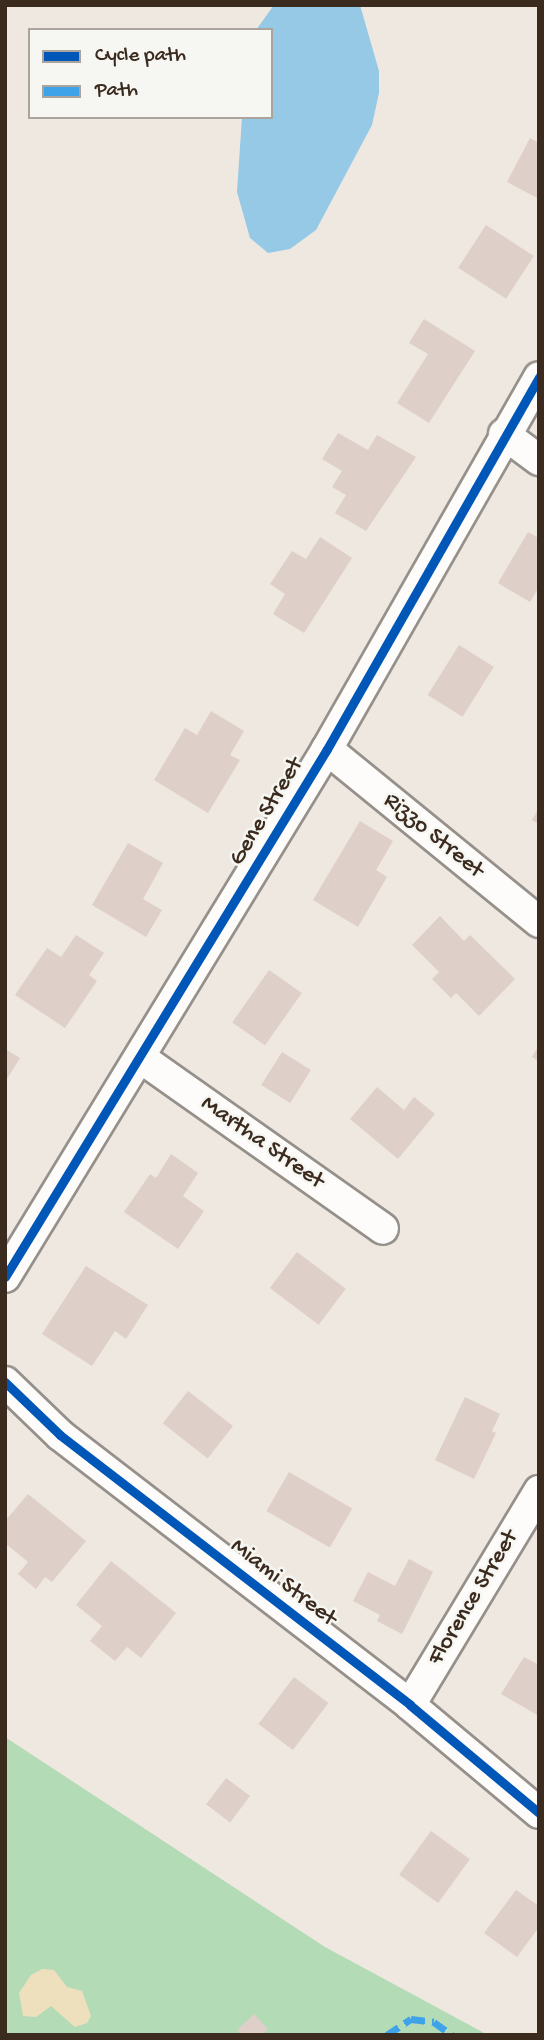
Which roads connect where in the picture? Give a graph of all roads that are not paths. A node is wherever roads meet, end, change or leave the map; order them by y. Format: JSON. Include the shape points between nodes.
{"nodes":[{"id":1,"x":539,"y":377,"type":"edge"},
{"id":2,"x":504,"y":434,"type":"junction"},
{"id":3,"x":539,"y":460,"type":"edge"},
{"id":4,"x":327,"y":749,"type":"junction"},
{"id":5,"x":539,"y":922,"type":"edge"},
{"id":6,"x":141,"y":1058,"type":"junction"},
{"id":7,"x":383,"y":1228,"type":"dead end"},
{"id":8,"x":10,"y":1268,"type":"edge"},
{"id":9,"x":5,"y":1382,"type":"edge"},
{"id":10,"x":539,"y":1491,"type":"edge"},
{"id":11,"x":410,"y":1704,"type":"junction"},
{"id":12,"x":539,"y":1813,"type":"edge"}],
"edges":[{"from":1,"to":2,"type":"street","name":"Gene Street"},
{"from":2,"to":3,"type":"street"},
{"from":2,"to":4,"type":"street","name":"Gene Street"},
{"from":4,"to":5,"type":"street","name":"Rizzo Street"},
{"from":4,"to":6,"type":"street","name":"Gene Street"},
{"from":6,"to":7,"type":"street","name":"Martha Street"},
{"from":6,"to":8,"type":"street","name":"Gene Street"},
{"from":9,"to":11,"type":"street","name":"Miami Street","via":[[60,1435]]},
{"from":10,"to":11,"type":"street","name":"Florence Street"},
{"from":11,"to":12,"type":"street","name":"Miami Street"}]}
